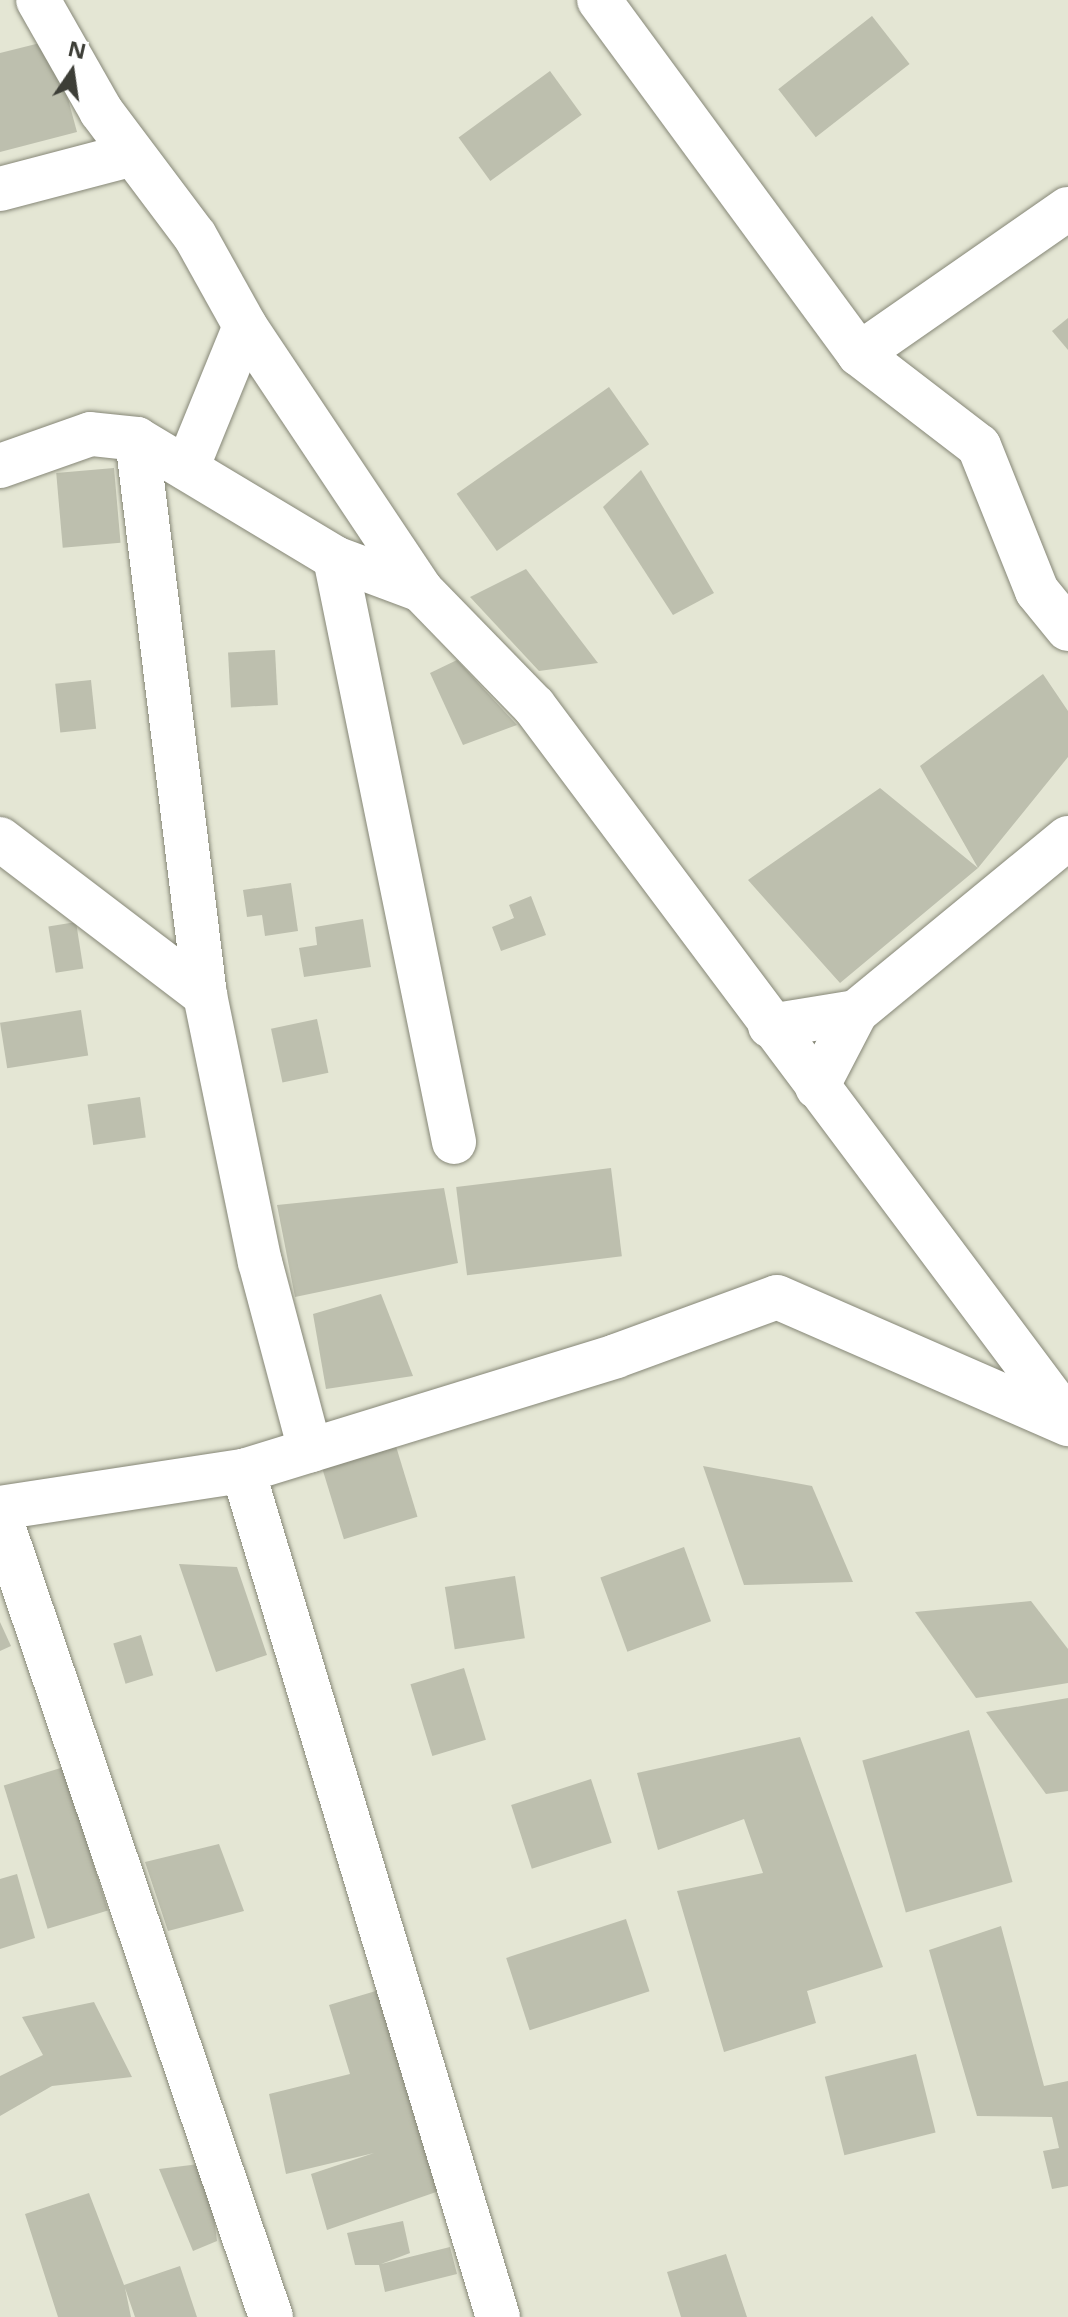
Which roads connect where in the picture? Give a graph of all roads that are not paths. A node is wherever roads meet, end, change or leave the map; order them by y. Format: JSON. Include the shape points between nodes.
{"nodes":[{"id":1,"x":38,"y":0,"type":"edge"},
{"id":2,"x":599,"y":0,"type":"edge"},
{"id":3,"x":130,"y":155,"type":"junction"},
{"id":4,"x":0,"y":189,"type":"edge"},
{"id":5,"x":1068,"y":209,"type":"edge"},
{"id":6,"x":245,"y":326,"type":"junction"},
{"id":7,"x":859,"y":354,"type":"junction"},
{"id":8,"x":137,"y":439,"type":"junction"},
{"id":9,"x":0,"y":466,"type":"edge"},
{"id":10,"x":187,"y":468,"type":"junction"},
{"id":11,"x":335,"y":558,"type":"junction"},
{"id":12,"x":421,"y":590,"type":"junction"},
{"id":13,"x":1068,"y":629,"type":"edge"},
{"id":14,"x":1068,"y":838,"type":"edge"},
{"id":15,"x":0,"y":839,"type":"edge"},
{"id":16,"x":205,"y":995,"type":"junction"},
{"id":17,"x":856,"y":1012,"type":"junction"},
{"id":18,"x":770,"y":1026,"type":"junction"},
{"id":19,"x":817,"y":1087,"type":"junction"},
{"id":20,"x":454,"y":1142,"type":"dead end"},
{"id":21,"x":1068,"y":1422,"type":"edge"},
{"id":22,"x":310,"y":1450,"type":"junction"},
{"id":23,"x":243,"y":1471,"type":"junction"},
{"id":24,"x":0,"y":1508,"type":"edge"},
{"id":25,"x":0,"y":1517,"type":"edge"},
{"id":26,"x":271,"y":2317,"type":"edge"},
{"id":27,"x":498,"y":2317,"type":"edge"}],
"edges":[{"from":1,"to":3,"type":"street"},
{"from":2,"to":7,"type":"street"},
{"from":3,"to":4,"type":"street"},
{"from":3,"to":6,"type":"street","via":[[195,236]]},
{"from":5,"to":7,"type":"street"},
{"from":6,"to":10,"type":"street"},
{"from":6,"to":12,"type":"street"},
{"from":7,"to":13,"type":"street","via":[[979,446],[1037,591]]},
{"from":8,"to":9,"type":"street","via":[[91,434]]},
{"from":8,"to":10,"type":"street"},
{"from":8,"to":16,"type":"street"},
{"from":10,"to":11,"type":"street"},
{"from":11,"to":12,"type":"street"},
{"from":11,"to":20,"type":"street"},
{"from":12,"to":18,"type":"street","via":[[534,706]]},
{"from":14,"to":17,"type":"street"},
{"from":15,"to":16,"type":"street"},
{"from":16,"to":22,"type":"street","via":[[260,1262]]},
{"from":17,"to":18,"type":"street"},
{"from":17,"to":19,"type":"street"},
{"from":18,"to":19,"type":"street"},
{"from":19,"to":21,"type":"street"},
{"from":21,"to":22,"type":"street","via":[[777,1297],[616,1356]]},
{"from":22,"to":23,"type":"street"},
{"from":23,"to":24,"type":"street"},
{"from":23,"to":27,"type":"street"},
{"from":25,"to":26,"type":"street"}]}
